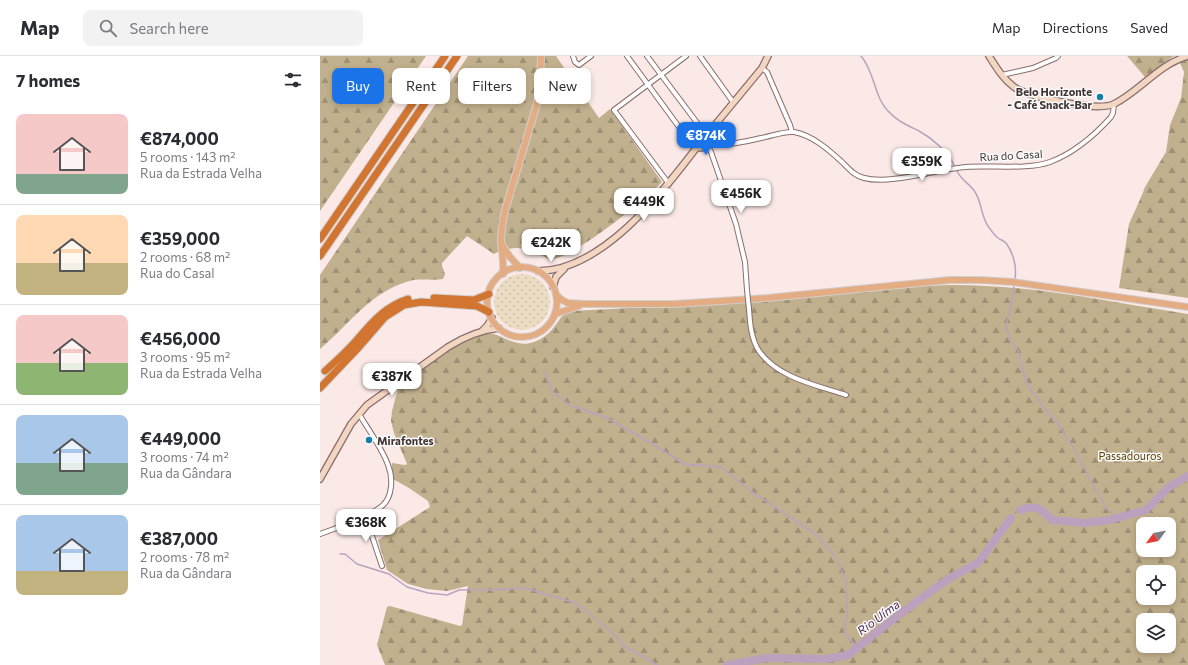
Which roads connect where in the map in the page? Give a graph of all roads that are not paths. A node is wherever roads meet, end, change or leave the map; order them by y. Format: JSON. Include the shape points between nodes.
{"nodes":[{"id":1,"x":445,"y":56,"type":"edge"},
{"id":2,"x":457,"y":56,"type":"edge"},
{"id":3,"x":541,"y":56,"type":"edge"},
{"id":4,"x":573,"y":56,"type":"edge"},
{"id":5,"x":591,"y":56,"type":"edge"},
{"id":6,"x":627,"y":56,"type":"edge"},
{"id":7,"x":648,"y":56,"type":"edge"},
{"id":8,"x":686,"y":56,"type":"edge"},
{"id":9,"x":700,"y":56,"type":"edge"},
{"id":10,"x":768,"y":56,"type":"edge"},
{"id":11,"x":989,"y":56,"type":"edge"},
{"id":12,"x":1058,"y":56,"type":"edge"},
{"id":13,"x":1183,"y":57,"type":"edge"},
{"id":14,"x":762,"y":68,"type":"junction"},
{"id":15,"x":661,"y":75,"type":"junction"},
{"id":16,"x":1002,"y":75,"type":"junction"},
{"id":17,"x":648,"y":85,"type":"junction"},
{"id":18,"x":733,"y":102,"type":"junction"},
{"id":19,"x":1114,"y":103,"type":"junction"},
{"id":20,"x":792,"y":132,"type":"junction"},
{"id":21,"x":704,"y":137,"type":"junction"},
{"id":22,"x":707,"y":144,"type":"junction"},
{"id":23,"x":696,"y":145,"type":"junction"},
{"id":24,"x":669,"y":184,"type":"junction"},
{"id":25,"x":320,"y":239,"type":"edge"},
{"id":26,"x":501,"y":243,"type":"junction"},
{"id":27,"x":320,"y":256,"type":"edge"},
{"id":28,"x":565,"y":267,"type":"junction"},
{"id":29,"x":520,"y":268,"type":"junction"},
{"id":30,"x":538,"y":271,"type":"junction"},
{"id":31,"x":502,"y":274,"type":"junction"},
{"id":32,"x":553,"y":287,"type":"junction"},
{"id":33,"x":489,"y":294,"type":"junction"},
{"id":34,"x":556,"y":295,"type":"junction"},
{"id":35,"x":585,"y":304,"type":"junction"},
{"id":36,"x":1188,"y":307,"type":"edge"},
{"id":37,"x":555,"y":314,"type":"junction"},
{"id":38,"x":490,"y":315,"type":"junction"},
{"id":39,"x":499,"y":328,"type":"junction"},
{"id":40,"x":481,"y":331,"type":"junction"},
{"id":41,"x":325,"y":375,"type":"edge"},
{"id":42,"x":320,"y":388,"type":"edge"},
{"id":43,"x":846,"y":395,"type":"dead end"},
{"id":44,"x":359,"y":414,"type":"junction"},
{"id":45,"x":320,"y":479,"type":"edge"},
{"id":46,"x":365,"y":515,"type":"junction"},
{"id":47,"x":320,"y":534,"type":"edge"},
{"id":48,"x":382,"y":566,"type":"dead end"}],
"edges":[{"from":1,"to":25,"type":"highway"},
{"from":2,"to":27,"type":"highway"},
{"from":3,"to":26,"type":"main road","via":[[540,87],[536,107],[502,222]]},
{"from":4,"to":5,"type":"street","via":[[577,64]]},
{"from":6,"to":17,"type":"street"},
{"from":7,"to":15,"type":"street"},
{"from":8,"to":15,"type":"street"},
{"from":9,"to":18,"type":"street"},
{"from":10,"to":14,"type":"main road"},
{"from":11,"to":16,"type":"main road"},
{"from":12,"to":16,"type":"street","via":[[1033,68]]},
{"from":13,"to":19,"type":"main road"},
{"from":14,"to":18,"type":"main road"},
{"from":14,"to":20,"type":"street"},
{"from":15,"to":17,"type":"street"},
{"from":15,"to":21,"type":"street","via":[[704,132]]},
{"from":16,"to":19,"type":"main road","via":[[1026,94],[1085,106],[1098,107]]},
{"from":17,"to":23,"type":"street","via":[[690,142]]},
{"from":17,"to":24,"type":"street","via":[[614,110]]},
{"from":18,"to":21,"type":"main road"},
{"from":19,"to":20,"type":"street","name":"Rua do Casal","via":[[1111,117],[1084,143],[1049,162],[965,167],[898,178],[863,178],[812,139]]},
{"from":20,"to":22,"type":"street","via":[[752,141]]},
{"from":21,"to":22,"type":"main road"},
{"from":21,"to":23,"type":"main road","via":[[698,137],[695,140]]},
{"from":22,"to":23,"type":"main road","via":[[702,148]]},
{"from":22,"to":43,"type":"street","bridge":true,"via":[[736,224],[745,262],[750,329],[758,350],[777,370]]},
{"from":23,"to":24,"type":"main road"},
{"from":24,"to":28,"type":"main road","via":[[609,243]]},
{"from":26,"to":29,"type":"main road"},
{"from":26,"to":31,"type":"main road"},
{"from":28,"to":30,"type":"main road"},
{"from":28,"to":32,"type":"main road","via":[[556,277]]},
{"from":29,"to":30,"type":"main road"},
{"from":29,"to":31,"type":"main road"},
{"from":30,"to":32,"type":"main road"},
{"from":31,"to":33,"type":"main road","via":[[494,282]]},
{"from":32,"to":34,"type":"main road"},
{"from":33,"to":38,"type":"main road"},
{"from":33,"to":41,"type":"highway","via":[[474,300],[412,298],[388,308],[365,329]]},
{"from":34,"to":35,"type":"main road","via":[[568,303]]},
{"from":34,"to":37,"type":"main road"},
{"from":35,"to":36,"type":"main road","via":[[674,304],[767,298],[950,280],[980,280],[1013,282]]},
{"from":35,"to":37,"type":"main road"},
{"from":37,"to":39,"type":"main road","via":[[549,324],[534,335],[515,336]]},
{"from":38,"to":39,"type":"main road"},
{"from":38,"to":40,"type":"main road","via":[[487,326]]},
{"from":38,"to":41,"type":"highway","via":[[477,306],[412,303],[385,317],[370,336]]},
{"from":39,"to":40,"type":"main road"},
{"from":40,"to":44,"type":"main road","via":[[448,347],[385,391]]},
{"from":41,"to":42,"type":"highway"},
{"from":44,"to":45,"type":"main road"},
{"from":44,"to":46,"type":"street","via":[[388,465],[391,479],[388,499],[382,506]]},
{"from":46,"to":47,"type":"street"},
{"from":46,"to":48,"type":"street"}]}
